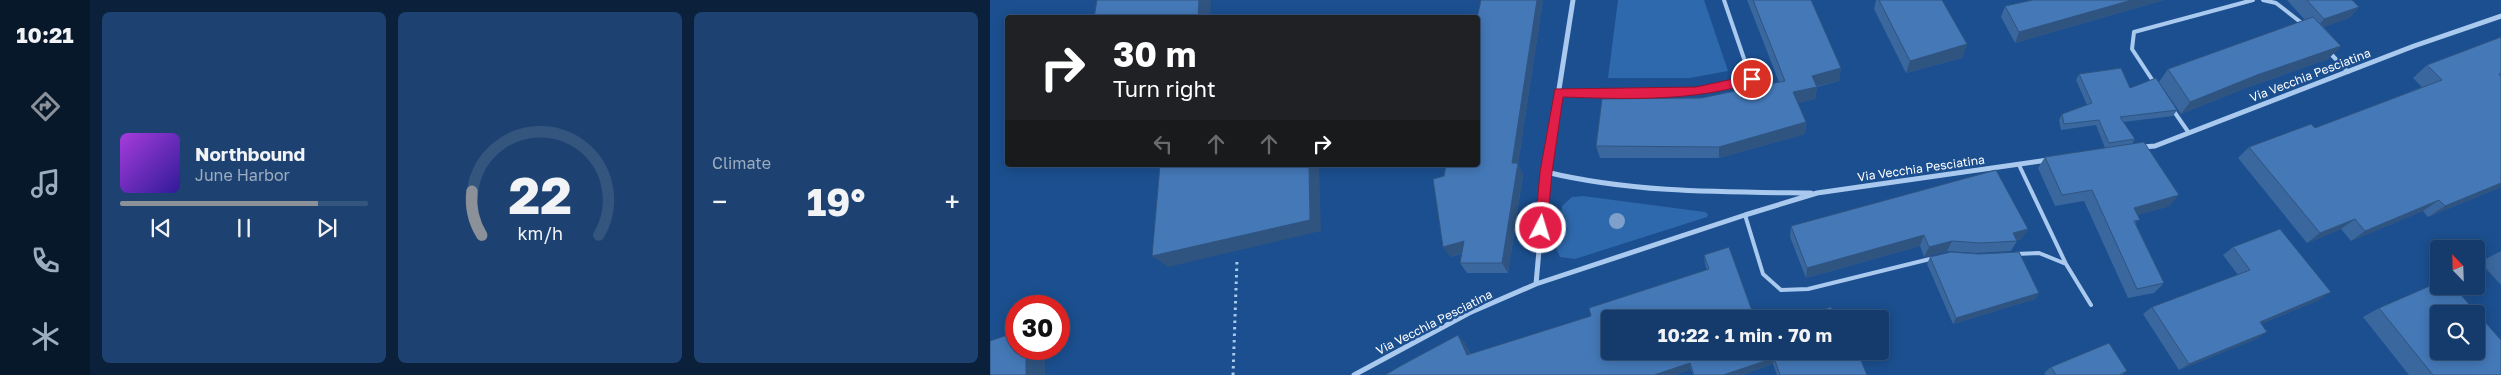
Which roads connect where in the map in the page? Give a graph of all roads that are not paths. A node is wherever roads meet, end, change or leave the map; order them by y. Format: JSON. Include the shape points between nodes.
{"nodes":[{"id":1,"x":1573,"y":0,"type":"edge"},
{"id":2,"x":1724,"y":0,"type":"edge"},
{"id":3,"x":2253,"y":0,"type":"edge"},
{"id":4,"x":2263,"y":0,"type":"edge"},
{"id":5,"x":2501,"y":16,"type":"edge"},
{"id":6,"x":2305,"y":25,"type":"edge"},
{"id":7,"x":2329,"y":52,"type":"edge"},
{"id":8,"x":2348,"y":72,"type":"junction"},
{"id":9,"x":2158,"y":87,"type":"edge"},
{"id":10,"x":1559,"y":92,"type":"junction"},
{"id":11,"x":2168,"y":102,"type":"edge"},
{"id":12,"x":2189,"y":133,"type":"junction"},
{"id":13,"x":2135,"y":148,"type":"edge"},
{"id":14,"x":2057,"y":159,"type":"edge"},
{"id":15,"x":2019,"y":164,"type":"junction"},
{"id":16,"x":1546,"y":172,"type":"junction"},
{"id":17,"x":1817,"y":193,"type":"junction"},
{"id":18,"x":1744,"y":215,"type":"junction"},
{"id":19,"x":2012,"y":255,"type":"edge"},
{"id":20,"x":1938,"y":258,"type":"edge"},
{"id":21,"x":2066,"y":264,"type":"junction"},
{"id":22,"x":1536,"y":284,"type":"junction"},
{"id":23,"x":2091,"y":305,"type":"dead end"},
{"id":24,"x":1354,"y":375,"type":"edge"}],
"edges":[{"from":1,"to":10,"type":"street"},
{"from":2,"to":10,"type":"lane","via":[[1752,79],[1696,92]]},
{"from":3,"to":9,"type":"lane","via":[[2134,32],[2132,49]]},
{"from":4,"to":6,"type":"lane","via":[[2276,3]]},
{"from":5,"to":8,"type":"street","name":"Via Vecchia Pesciatina"},
{"from":7,"to":8,"type":"lane"},
{"from":8,"to":12,"type":"street","name":"Via Vecchia Pesciatina"},
{"from":10,"to":16,"type":"street"},
{"from":11,"to":12,"type":"lane"},
{"from":12,"to":13,"type":"street","name":"Via Vecchia Pesciatina","via":[[2155,146]]},
{"from":14,"to":15,"type":"street","name":"Via Vecchia Pesciatina"},
{"from":15,"to":17,"type":"street","name":"Via Vecchia Pesciatina"},
{"from":15,"to":21,"type":"lane"},
{"from":16,"to":17,"type":"street","via":[[1571,179],[1657,189]]},
{"from":16,"to":22,"type":"street"},
{"from":17,"to":18,"type":"street","name":"Via Vecchia Pesciatina"},
{"from":18,"to":20,"type":"lane","via":[[1763,274],[1781,290],[1808,289]]},
{"from":18,"to":22,"type":"street","name":"Via Vecchia Pesciatina"},
{"from":19,"to":21,"type":"lane","via":[[2039,253]]},
{"from":21,"to":23,"type":"lane"},
{"from":22,"to":24,"type":"street","name":"Via Vecchia Pesciatina","via":[[1469,313]]}]}
